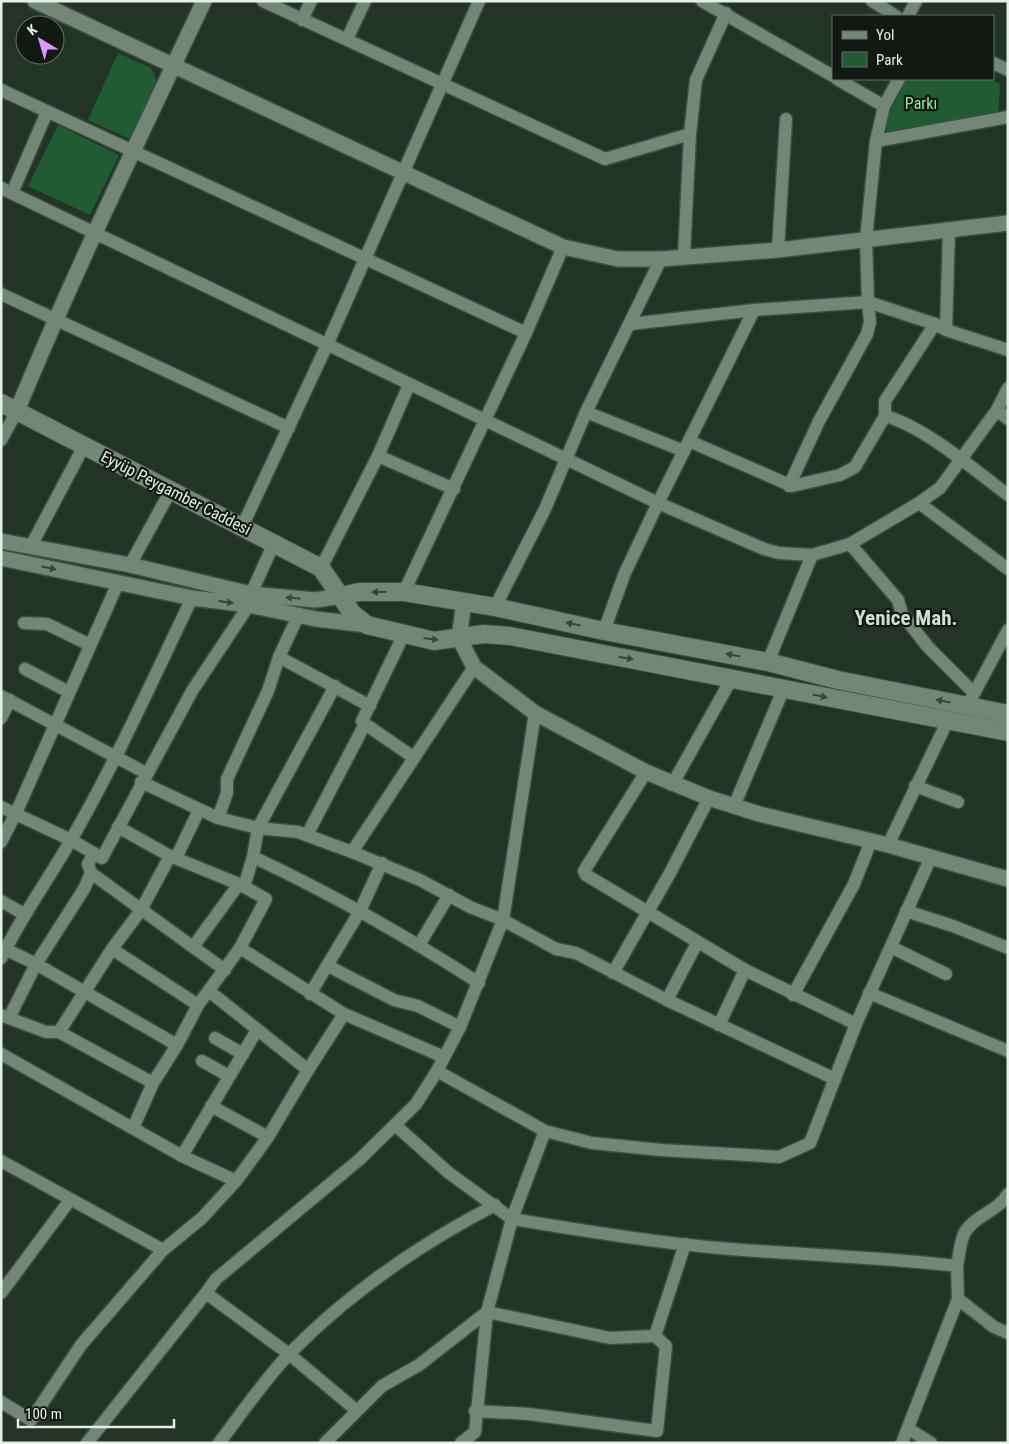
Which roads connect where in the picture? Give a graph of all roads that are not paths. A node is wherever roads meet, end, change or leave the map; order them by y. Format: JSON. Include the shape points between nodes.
{"nodes":[{"id":1,"x":35,"y":1,"type":"edge"},
{"id":2,"x":204,"y":1,"type":"edge"},
{"id":3,"x":263,"y":1,"type":"edge"},
{"id":4,"x":311,"y":1,"type":"edge"},
{"id":5,"x":365,"y":1,"type":"edge"},
{"id":6,"x":478,"y":1,"type":"edge"},
{"id":7,"x":702,"y":1,"type":"edge"},
{"id":8,"x":872,"y":1,"type":"edge"},
{"id":9,"x":916,"y":1,"type":"edge"},
{"id":10,"x":726,"y":13,"type":"junction"},
{"id":11,"x":894,"y":15,"type":"edge"},
{"id":12,"x":909,"y":15,"type":"edge"},
{"id":13,"x":302,"y":20,"type":"junction"},
{"id":14,"x":347,"y":39,"type":"junction"},
{"id":15,"x":994,"y":64,"type":"edge"},
{"id":16,"x":173,"y":67,"type":"junction"},
{"id":17,"x":1008,"y":70,"type":"edge"},
{"id":18,"x":832,"y":75,"type":"edge"},
{"id":19,"x":839,"y":80,"type":"edge"},
{"id":20,"x":898,"y":80,"type":"edge"},
{"id":21,"x":442,"y":86,"type":"junction"},
{"id":22,"x":1,"y":90,"type":"edge"},
{"id":23,"x":884,"y":106,"type":"junction"},
{"id":24,"x":47,"y":112,"type":"junction"},
{"id":25,"x":1008,"y":117,"type":"edge"},
{"id":26,"x":786,"y":119,"type":"dead end"},
{"id":27,"x":690,"y":134,"type":"junction"},
{"id":28,"x":876,"y":141,"type":"junction"},
{"id":29,"x":134,"y":152,"type":"junction"},
{"id":30,"x":404,"y":172,"type":"junction"},
{"id":31,"x":7,"y":190,"type":"edge"},
{"id":32,"x":1008,"y":223,"type":"edge"},
{"id":33,"x":949,"y":231,"type":"junction"},
{"id":34,"x":94,"y":233,"type":"junction"},
{"id":35,"x":866,"y":239,"type":"junction"},
{"id":36,"x":563,"y":248,"type":"junction"},
{"id":37,"x":778,"y":250,"type":"junction"},
{"id":38,"x":684,"y":256,"type":"junction"},
{"id":39,"x":365,"y":257,"type":"junction"},
{"id":40,"x":662,"y":259,"type":"junction"},
{"id":41,"x":1,"y":294,"type":"edge"},
{"id":42,"x":868,"y":302,"type":"junction"},
{"id":43,"x":754,"y":310,"type":"junction"},
{"id":44,"x":55,"y":319,"type":"junction"},
{"id":45,"x":630,"y":324,"type":"junction"},
{"id":46,"x":941,"y":327,"type":"junction"},
{"id":47,"x":526,"y":333,"type":"junction"},
{"id":48,"x":327,"y":345,"type":"junction"},
{"id":49,"x":1008,"y":350,"type":"edge"},
{"id":50,"x":409,"y":385,"type":"junction"},
{"id":51,"x":1008,"y":388,"type":"edge"},
{"id":52,"x":1,"y":403,"type":"edge"},
{"id":53,"x":997,"y":410,"type":"junction"},
{"id":54,"x":17,"y":411,"type":"junction"},
{"id":55,"x":586,"y":412,"type":"junction"},
{"id":56,"x":885,"y":416,"type":"junction"},
{"id":57,"x":1008,"y":419,"type":"edge"},
{"id":58,"x":485,"y":421,"type":"junction"},
{"id":59,"x":289,"y":428,"type":"junction"},
{"id":60,"x":1,"y":440,"type":"edge"},
{"id":61,"x":84,"y":446,"type":"junction"},
{"id":62,"x":686,"y":446,"type":"junction"},
{"id":63,"x":378,"y":456,"type":"junction"},
{"id":64,"x":566,"y":459,"type":"junction"},
{"id":65,"x":961,"y":460,"type":"junction"},
{"id":66,"x":789,"y":486,"type":"junction"},
{"id":67,"x":454,"y":488,"type":"junction"},
{"id":68,"x":170,"y":490,"type":"junction"},
{"id":69,"x":1008,"y":495,"type":"edge"},
{"id":70,"x":658,"y":503,"type":"junction"},
{"id":71,"x":919,"y":503,"type":"junction"},
{"id":72,"x":242,"y":527,"type":"junction"},
{"id":73,"x":1,"y":541,"type":"edge"},
{"id":74,"x":274,"y":543,"type":"junction"},
{"id":75,"x":850,"y":544,"type":"junction"},
{"id":76,"x":31,"y":546,"type":"junction"},
{"id":77,"x":812,"y":555,"type":"junction"},
{"id":78,"x":3,"y":563,"type":"edge"},
{"id":79,"x":130,"y":565,"type":"junction"},
{"id":80,"x":321,"y":568,"type":"junction"},
{"id":81,"x":1008,"y":570,"type":"edge"},
{"id":82,"x":118,"y":583,"type":"junction"},
{"id":83,"x":404,"y":592,"type":"junction"},
{"id":84,"x":342,"y":596,"type":"junction"},
{"id":85,"x":192,"y":598,"type":"junction"},
{"id":86,"x":250,"y":600,"type":"junction"},
{"id":87,"x":464,"y":602,"type":"junction"},
{"id":88,"x":495,"y":607,"type":"junction"},
{"id":89,"x":299,"y":614,"type":"junction"},
{"id":90,"x":24,"y":623,"type":"dead end"},
{"id":91,"x":367,"y":625,"type":"junction"},
{"id":92,"x":1008,"y":630,"type":"edge"},
{"id":93,"x":604,"y":631,"type":"junction"},
{"id":94,"x":404,"y":634,"type":"junction"},
{"id":95,"x":459,"y":638,"type":"junction"},
{"id":96,"x":90,"y":645,"type":"junction"},
{"id":97,"x":279,"y":657,"type":"junction"},
{"id":98,"x":768,"y":662,"type":"junction"},
{"id":99,"x":474,"y":667,"type":"junction"},
{"id":100,"x":25,"y":669,"type":"dead end"},
{"id":101,"x":732,"y":678,"type":"junction"},
{"id":102,"x":335,"y":686,"type":"junction"},
{"id":103,"x":784,"y":688,"type":"junction"},
{"id":104,"x":69,"y":692,"type":"junction"},
{"id":105,"x":6,"y":698,"type":"edge"},
{"id":106,"x":971,"y":699,"type":"junction"},
{"id":107,"x":370,"y":706,"type":"junction"},
{"id":108,"x":535,"y":712,"type":"junction"},
{"id":109,"x":1008,"y":714,"type":"edge"},
{"id":110,"x":1,"y":718,"type":"edge"},
{"id":111,"x":948,"y":720,"type":"junction"},
{"id":112,"x":54,"y":724,"type":"junction"},
{"id":113,"x":365,"y":724,"type":"junction"},
{"id":114,"x":1008,"y":732,"type":"edge"},
{"id":115,"x":115,"y":756,"type":"junction"},
{"id":116,"x":413,"y":757,"type":"junction"},
{"id":117,"x":646,"y":772,"type":"junction"},
{"id":118,"x":144,"y":777,"type":"junction"},
{"id":119,"x":672,"y":785,"type":"junction"},
{"id":120,"x":915,"y":786,"type":"junction"},
{"id":121,"x":709,"y":798,"type":"junction"},
{"id":122,"x":958,"y":802,"type":"dead end"},
{"id":123,"x":734,"y":806,"type":"junction"},
{"id":124,"x":1,"y":807,"type":"edge"},
{"id":125,"x":199,"y":810,"type":"junction"},
{"id":126,"x":16,"y":813,"type":"junction"},
{"id":127,"x":218,"y":818,"type":"junction"},
{"id":128,"x":118,"y":827,"type":"junction"},
{"id":129,"x":258,"y":828,"type":"junction"},
{"id":130,"x":308,"y":835,"type":"junction"},
{"id":131,"x":71,"y":840,"type":"junction"},
{"id":132,"x":871,"y":841,"type":"junction"},
{"id":133,"x":1,"y":842,"type":"edge"},
{"id":134,"x":888,"y":845,"type":"junction"},
{"id":135,"x":352,"y":852,"type":"junction"},
{"id":136,"x":94,"y":854,"type":"junction"},
{"id":137,"x":173,"y":857,"type":"junction"},
{"id":138,"x":253,"y":857,"type":"junction"},
{"id":139,"x":931,"y":857,"type":"junction"},
{"id":140,"x":382,"y":863,"type":"junction"},
{"id":141,"x":90,"y":873,"type":"junction"},
{"id":142,"x":1008,"y":879,"type":"edge"},
{"id":143,"x":241,"y":885,"type":"junction"},
{"id":144,"x":449,"y":895,"type":"junction"},
{"id":145,"x":1,"y":901,"type":"edge"},
{"id":146,"x":141,"y":910,"type":"junction"},
{"id":147,"x":649,"y":910,"type":"junction"},
{"id":148,"x":360,"y":911,"type":"junction"},
{"id":149,"x":906,"y":911,"type":"junction"},
{"id":150,"x":24,"y":914,"type":"junction"},
{"id":151,"x":503,"y":920,"type":"junction"},
{"id":152,"x":697,"y":943,"type":"junction"},
{"id":153,"x":419,"y":945,"type":"junction"},
{"id":154,"x":192,"y":947,"type":"junction"},
{"id":155,"x":891,"y":947,"type":"junction"},
{"id":156,"x":240,"y":948,"type":"junction"},
{"id":157,"x":1008,"y":948,"type":"edge"},
{"id":158,"x":112,"y":949,"type":"junction"},
{"id":159,"x":3,"y":951,"type":"edge"},
{"id":160,"x":36,"y":964,"type":"junction"},
{"id":161,"x":328,"y":966,"type":"junction"},
{"id":162,"x":225,"y":970,"type":"junction"},
{"id":163,"x":745,"y":970,"type":"junction"},
{"id":164,"x":612,"y":973,"type":"junction"},
{"id":165,"x":946,"y":974,"type":"dead end"},
{"id":166,"x":479,"y":983,"type":"junction"},
{"id":167,"x":208,"y":991,"type":"junction"},
{"id":168,"x":84,"y":992,"type":"junction"},
{"id":169,"x":869,"y":993,"type":"junction"},
{"id":170,"x":310,"y":994,"type":"junction"},
{"id":171,"x":793,"y":995,"type":"junction"},
{"id":172,"x":667,"y":1000,"type":"junction"},
{"id":173,"x":198,"y":1005,"type":"junction"},
{"id":174,"x":344,"y":1014,"type":"junction"},
{"id":175,"x":5,"y":1017,"type":"edge"},
{"id":176,"x":856,"y":1024,"type":"junction"},
{"id":177,"x":719,"y":1025,"type":"junction"},
{"id":178,"x":460,"y":1027,"type":"junction"},
{"id":179,"x":257,"y":1030,"type":"junction"},
{"id":180,"x":59,"y":1032,"type":"junction"},
{"id":181,"x":215,"y":1038,"type":"dead end"},
{"id":182,"x":177,"y":1045,"type":"junction"},
{"id":183,"x":1008,"y":1051,"type":"edge"},
{"id":184,"x":1,"y":1054,"type":"edge"},
{"id":185,"x":242,"y":1054,"type":"junction"},
{"id":186,"x":444,"y":1057,"type":"junction"},
{"id":187,"x":202,"y":1061,"type":"dead end"},
{"id":188,"x":308,"y":1070,"type":"junction"},
{"id":189,"x":437,"y":1071,"type":"junction"},
{"id":190,"x":229,"y":1076,"type":"junction"},
{"id":191,"x":835,"y":1079,"type":"junction"},
{"id":192,"x":153,"y":1083,"type":"junction"},
{"id":193,"x":212,"y":1106,"type":"junction"},
{"id":194,"x":394,"y":1125,"type":"junction"},
{"id":195,"x":133,"y":1128,"type":"junction"},
{"id":196,"x":545,"y":1131,"type":"junction"},
{"id":197,"x":268,"y":1136,"type":"junction"},
{"id":198,"x":182,"y":1156,"type":"junction"},
{"id":199,"x":1,"y":1162,"type":"edge"},
{"id":200,"x":236,"y":1181,"type":"junction"},
{"id":201,"x":1008,"y":1194,"type":"edge"},
{"id":202,"x":70,"y":1200,"type":"junction"},
{"id":203,"x":495,"y":1206,"type":"junction"},
{"id":204,"x":512,"y":1219,"type":"junction"},
{"id":205,"x":685,"y":1244,"type":"junction"},
{"id":206,"x":163,"y":1250,"type":"junction"},
{"id":207,"x":958,"y":1266,"type":"junction"},
{"id":208,"x":1,"y":1293,"type":"edge"},
{"id":209,"x":206,"y":1293,"type":"junction"},
{"id":210,"x":958,"y":1299,"type":"junction"},
{"id":211,"x":487,"y":1312,"type":"junction"},
{"id":212,"x":1008,"y":1333,"type":"edge"},
{"id":213,"x":655,"y":1336,"type":"junction"},
{"id":214,"x":289,"y":1354,"type":"junction"},
{"id":215,"x":1,"y":1402,"type":"edge"},
{"id":216,"x":356,"y":1410,"type":"junction"},
{"id":217,"x":476,"y":1410,"type":"junction"},
{"id":218,"x":909,"y":1429,"type":"junction"},
{"id":219,"x":87,"y":1443,"type":"edge"},
{"id":220,"x":219,"y":1443,"type":"edge"},
{"id":221,"x":325,"y":1443,"type":"edge"},
{"id":222,"x":461,"y":1443,"type":"edge"},
{"id":223,"x":902,"y":1443,"type":"edge"},
{"id":224,"x":931,"y":1443,"type":"edge"}],
"edges":[{"from":1,"to":16,"type":"street"},
{"from":2,"to":16,"type":"street"},
{"from":3,"to":13,"type":"street"},
{"from":4,"to":13,"type":"street"},
{"from":5,"to":14,"type":"street"},
{"from":6,"to":21,"type":"street"},
{"from":7,"to":10,"type":"street"},
{"from":8,"to":11,"type":"street"},
{"from":9,"to":12,"type":"street"},
{"from":10,"to":18,"type":"street"},
{"from":10,"to":27,"type":"street","via":[[696,80]]},
{"from":13,"to":14,"type":"street"},
{"from":14,"to":21,"type":"street"},
{"from":15,"to":17,"type":"street"},
{"from":16,"to":29,"type":"street"},
{"from":16,"to":30,"type":"street"},
{"from":19,"to":23,"type":"street"},
{"from":20,"to":23,"type":"street"},
{"from":21,"to":27,"type":"street","via":[[605,159]]},
{"from":21,"to":30,"type":"street"},
{"from":22,"to":24,"type":"street"},
{"from":23,"to":28,"type":"street"},
{"from":24,"to":29,"type":"street"},
{"from":24,"to":31,"type":"street"},
{"from":25,"to":28,"type":"street"},
{"from":26,"to":37,"type":"street"},
{"from":27,"to":38,"type":"street"},
{"from":28,"to":35,"type":"street"},
{"from":29,"to":34,"type":"street"},
{"from":29,"to":39,"type":"street"},
{"from":30,"to":36,"type":"street"},
{"from":30,"to":39,"type":"street"},
{"from":31,"to":34,"type":"street"},
{"from":32,"to":33,"type":"street"},
{"from":33,"to":35,"type":"street"},
{"from":33,"to":46,"type":"street"},
{"from":34,"to":44,"type":"street"},
{"from":34,"to":48,"type":"street"},
{"from":35,"to":37,"type":"street"},
{"from":35,"to":42,"type":"street"},
{"from":36,"to":40,"type":"street","via":[[618,258]]},
{"from":36,"to":47,"type":"street"},
{"from":37,"to":38,"type":"street"},
{"from":38,"to":40,"type":"street"},
{"from":39,"to":47,"type":"street"},
{"from":39,"to":48,"type":"street"},
{"from":40,"to":45,"type":"street"},
{"from":41,"to":44,"type":"street"},
{"from":42,"to":43,"type":"street"},
{"from":42,"to":46,"type":"street"},
{"from":42,"to":66,"type":"street","via":[[870,322],[867,334],[819,421]]},
{"from":43,"to":45,"type":"street"},
{"from":43,"to":62,"type":"street"},
{"from":44,"to":54,"type":"street"},
{"from":44,"to":59,"type":"street"},
{"from":45,"to":55,"type":"street"},
{"from":46,"to":49,"type":"street"},
{"from":46,"to":56,"type":"street","via":[[885,401]]},
{"from":47,"to":58,"type":"street"},
{"from":48,"to":50,"type":"street"},
{"from":48,"to":59,"type":"street"},
{"from":50,"to":58,"type":"street"},
{"from":50,"to":63,"type":"street"},
{"from":51,"to":53,"type":"street"},
{"from":52,"to":54,"type":"main road","name":"Eyyüp Peygamber Caddesi"},
{"from":53,"to":57,"type":"street"},
{"from":53,"to":65,"type":"street"},
{"from":54,"to":60,"type":"street"},
{"from":54,"to":61,"type":"main road","name":"Eyyüp Peygamber Caddesi"},
{"from":55,"to":62,"type":"street"},
{"from":55,"to":64,"type":"street"},
{"from":56,"to":65,"type":"street","via":[[903,421]]},
{"from":56,"to":66,"type":"street","via":[[855,467],[840,475]]},
{"from":58,"to":64,"type":"street"},
{"from":58,"to":67,"type":"street"},
{"from":59,"to":72,"type":"street"},
{"from":61,"to":68,"type":"main road","name":"Eyyüp Peygamber Caddesi"},
{"from":61,"to":76,"type":"street"},
{"from":62,"to":66,"type":"street"},
{"from":62,"to":70,"type":"street"},
{"from":63,"to":67,"type":"street"},
{"from":63,"to":80,"type":"street"},
{"from":64,"to":70,"type":"street"},
{"from":64,"to":88,"type":"street","via":[[545,509]]},
{"from":65,"to":69,"type":"street"},
{"from":65,"to":71,"type":"street","via":[[940,488]]},
{"from":67,"to":83,"type":"street"},
{"from":68,"to":72,"type":"main road","name":"Eyyüp Peygamber Caddesi"},
{"from":68,"to":79,"type":"street"},
{"from":70,"to":77,"type":"street","via":[[764,549]]},
{"from":70,"to":93,"type":"street","via":[[624,574]]},
{"from":71,"to":75,"type":"street"},
{"from":71,"to":81,"type":"street"},
{"from":72,"to":74,"type":"main road","name":"Eyyüp Peygamber Caddesi"},
{"from":73,"to":76,"type":"street"},
{"from":74,"to":80,"type":"main road","name":"Eyyüp Peygamber Caddesi"},
{"from":74,"to":86,"type":"street"},
{"from":75,"to":77,"type":"street"},
{"from":75,"to":106,"type":"street","via":[[898,600],[902,614]]},
{"from":76,"to":79,"type":"street"},
{"from":77,"to":98,"type":"street"},
{"from":78,"to":82,"type":"street","one_way":true},
{"from":79,"to":86,"type":"street"},
{"from":80,"to":84,"type":"main road","name":"Eyyüp Peygamber Caddesi"},
{"from":82,"to":85,"type":"street"},
{"from":82,"to":96,"type":"street"},
{"from":83,"to":84,"type":"main road","one_way":true,"via":[[359,592]]},
{"from":83,"to":87,"type":"main road"},
{"from":84,"to":86,"type":"street","one_way":true,"via":[[316,600]]},
{"from":84,"to":91,"type":"main road","name":"Eyyüp Peygamber Caddesi","via":[[352,613]]},
{"from":85,"to":86,"type":"street","one_way":true},
{"from":85,"to":115,"type":"street"},
{"from":86,"to":89,"type":"street"},
{"from":86,"to":118,"type":"street","via":[[192,691]]},
{"from":87,"to":88,"type":"main road"},
{"from":87,"to":95,"type":"street"},
{"from":93,"to":88,"type":"main road","one_way":true},
{"from":89,"to":91,"type":"street"},
{"from":89,"to":97,"type":"street"},
{"from":90,"to":96,"type":"street","via":[[47,624]]},
{"from":91,"to":94,"type":"main road"},
{"from":92,"to":106,"type":"street"},
{"from":98,"to":93,"type":"main road","one_way":true},
{"from":94,"to":95,"type":"main road","one_way":true,"via":[[434,641]]},
{"from":94,"to":107,"type":"street"},
{"from":95,"to":99,"type":"street"},
{"from":95,"to":101,"type":"main road","one_way":true,"via":[[484,634],[510,636]]},
{"from":96,"to":104,"type":"street"},
{"from":97,"to":102,"type":"street"},
{"from":97,"to":127,"type":"street","via":[[268,691],[227,779],[228,794]]},
{"from":106,"to":98,"type":"main road","one_way":true,"via":[[838,680]]},
{"from":99,"to":108,"type":"street"},
{"from":99,"to":116,"type":"street"},
{"from":100,"to":104,"type":"street"},
{"from":101,"to":103,"type":"main road"},
{"from":101,"to":119,"type":"street"},
{"from":102,"to":107,"type":"street"},
{"from":102,"to":129,"type":"street"},
{"from":103,"to":111,"type":"main road","one_way":true},
{"from":103,"to":123,"type":"street"},
{"from":104,"to":112,"type":"street"},
{"from":105,"to":110,"type":"street"},
{"from":105,"to":112,"type":"street"},
{"from":106,"to":109,"type":"main road"},
{"from":107,"to":113,"type":"street","via":[[362,721]]},
{"from":108,"to":117,"type":"street"},
{"from":108,"to":151,"type":"street"},
{"from":111,"to":114,"type":"main road"},
{"from":111,"to":120,"type":"street"},
{"from":112,"to":115,"type":"street"},
{"from":112,"to":126,"type":"street"},
{"from":113,"to":116,"type":"street"},
{"from":113,"to":130,"type":"street"},
{"from":115,"to":118,"type":"street"},
{"from":115,"to":131,"type":"street"},
{"from":116,"to":135,"type":"street"},
{"from":117,"to":119,"type":"street"},
{"from":117,"to":147,"type":"street","via":[[584,871]]},
{"from":118,"to":125,"type":"street"},
{"from":118,"to":128,"type":"street"},
{"from":119,"to":121,"type":"street"},
{"from":120,"to":122,"type":"street"},
{"from":120,"to":134,"type":"street"},
{"from":121,"to":123,"type":"street"},
{"from":121,"to":147,"type":"street"},
{"from":123,"to":132,"type":"street"},
{"from":124,"to":126,"type":"street"},
{"from":125,"to":127,"type":"street"},
{"from":125,"to":137,"type":"street"},
{"from":126,"to":131,"type":"street"},
{"from":126,"to":133,"type":"street"},
{"from":127,"to":129,"type":"street"},
{"from":128,"to":136,"type":"street","via":[[102,858]]},
{"from":128,"to":137,"type":"street"},
{"from":129,"to":130,"type":"street"},
{"from":129,"to":138,"type":"street"},
{"from":130,"to":135,"type":"street"},
{"from":131,"to":136,"type":"street"},
{"from":131,"to":150,"type":"street"},
{"from":132,"to":134,"type":"street"},
{"from":132,"to":171,"type":"street","via":[[854,884]]},
{"from":134,"to":139,"type":"street"},
{"from":135,"to":140,"type":"street"},
{"from":136,"to":141,"type":"street","via":[[88,864]]},
{"from":137,"to":143,"type":"street"},
{"from":137,"to":146,"type":"street"},
{"from":138,"to":143,"type":"street"},
{"from":138,"to":148,"type":"street"},
{"from":139,"to":142,"type":"street"},
{"from":139,"to":149,"type":"street"},
{"from":140,"to":144,"type":"street"},
{"from":140,"to":148,"type":"street"},
{"from":141,"to":146,"type":"street"},
{"from":141,"to":160,"type":"street","via":[[84,889]]},
{"from":143,"to":154,"type":"street"},
{"from":143,"to":156,"type":"street","via":[[266,899]]},
{"from":144,"to":151,"type":"street"},
{"from":144,"to":153,"type":"street"},
{"from":145,"to":150,"type":"street"},
{"from":146,"to":154,"type":"street"},
{"from":146,"to":158,"type":"street"},
{"from":147,"to":152,"type":"street"},
{"from":147,"to":164,"type":"street"},
{"from":148,"to":153,"type":"street"},
{"from":148,"to":161,"type":"street"},
{"from":149,"to":155,"type":"street"},
{"from":149,"to":157,"type":"street"},
{"from":150,"to":159,"type":"street"},
{"from":151,"to":164,"type":"street","via":[[556,949],[576,953]]},
{"from":151,"to":166,"type":"street"},
{"from":152,"to":163,"type":"street"},
{"from":152,"to":172,"type":"street"},
{"from":153,"to":166,"type":"street"},
{"from":154,"to":162,"type":"street"},
{"from":155,"to":165,"type":"street"},
{"from":155,"to":169,"type":"street"},
{"from":156,"to":162,"type":"street"},
{"from":156,"to":170,"type":"street"},
{"from":158,"to":168,"type":"street"},
{"from":158,"to":173,"type":"street"},
{"from":159,"to":160,"type":"street"},
{"from":160,"to":168,"type":"street"},
{"from":160,"to":175,"type":"street"},
{"from":161,"to":170,"type":"street"},
{"from":161,"to":178,"type":"street","via":[[394,1000],[418,1006]]},
{"from":162,"to":167,"type":"street"},
{"from":163,"to":171,"type":"street"},
{"from":163,"to":177,"type":"street"},
{"from":164,"to":172,"type":"street"},
{"from":166,"to":178,"type":"street"},
{"from":167,"to":173,"type":"street"},
{"from":167,"to":179,"type":"street"},
{"from":168,"to":180,"type":"street"},
{"from":168,"to":182,"type":"street"},
{"from":169,"to":176,"type":"street"},
{"from":169,"to":183,"type":"street"},
{"from":170,"to":174,"type":"street"},
{"from":171,"to":176,"type":"street"},
{"from":172,"to":177,"type":"street"},
{"from":173,"to":182,"type":"street"},
{"from":174,"to":186,"type":"street"},
{"from":174,"to":188,"type":"street"},
{"from":175,"to":180,"type":"street","via":[[46,1032]]},
{"from":176,"to":191,"type":"street"},
{"from":177,"to":191,"type":"street"},
{"from":178,"to":186,"type":"street"},
{"from":179,"to":185,"type":"street"},
{"from":179,"to":188,"type":"street"},
{"from":180,"to":192,"type":"street"},
{"from":181,"to":185,"type":"street"},
{"from":182,"to":192,"type":"street"},
{"from":184,"to":195,"type":"street"},
{"from":185,"to":190,"type":"street"},
{"from":186,"to":189,"type":"street"},
{"from":187,"to":190,"type":"street"},
{"from":188,"to":197,"type":"street"},
{"from":189,"to":194,"type":"street","via":[[416,1104]]},
{"from":189,"to":196,"type":"street"},
{"from":190,"to":193,"type":"street"},
{"from":191,"to":196,"type":"street","via":[[810,1143],[779,1157],[592,1143]]},
{"from":192,"to":195,"type":"street"},
{"from":193,"to":197,"type":"street"},
{"from":193,"to":198,"type":"street"},
{"from":194,"to":203,"type":"street","via":[[449,1173]]},
{"from":194,"to":209,"type":"street","via":[[360,1159],[216,1279]]},
{"from":195,"to":198,"type":"street"},
{"from":196,"to":204,"type":"street"},
{"from":197,"to":200,"type":"street"},
{"from":198,"to":200,"type":"street"},
{"from":199,"to":202,"type":"street"},
{"from":200,"to":206,"type":"street","via":[[202,1218]]},
{"from":201,"to":207,"type":"street","via":[[964,1234]]},
{"from":202,"to":206,"type":"street"},
{"from":202,"to":208,"type":"street"},
{"from":203,"to":204,"type":"street"},
{"from":203,"to":214,"type":"street","via":[[443,1233],[352,1297]]},
{"from":204,"to":205,"type":"street"},
{"from":204,"to":211,"type":"street"},
{"from":205,"to":207,"type":"street"},
{"from":205,"to":213,"type":"street"},
{"from":206,"to":215,"type":"street","via":[[82,1345],[31,1420]]},
{"from":207,"to":210,"type":"street"},
{"from":209,"to":214,"type":"street"},
{"from":209,"to":219,"type":"street"},
{"from":210,"to":212,"type":"street","via":[[994,1327]]},
{"from":210,"to":218,"type":"street"},
{"from":211,"to":213,"type":"street","via":[[610,1338]]},
{"from":211,"to":216,"type":"street","via":[[420,1365],[382,1386]]},
{"from":211,"to":217,"type":"street"},
{"from":213,"to":217,"type":"street","via":[[666,1346],[657,1431]]},
{"from":214,"to":216,"type":"street"},
{"from":214,"to":220,"type":"street"},
{"from":216,"to":221,"type":"street"},
{"from":217,"to":222,"type":"street","via":[[475,1432]]},
{"from":218,"to":223,"type":"street"},
{"from":218,"to":224,"type":"street"}]}
